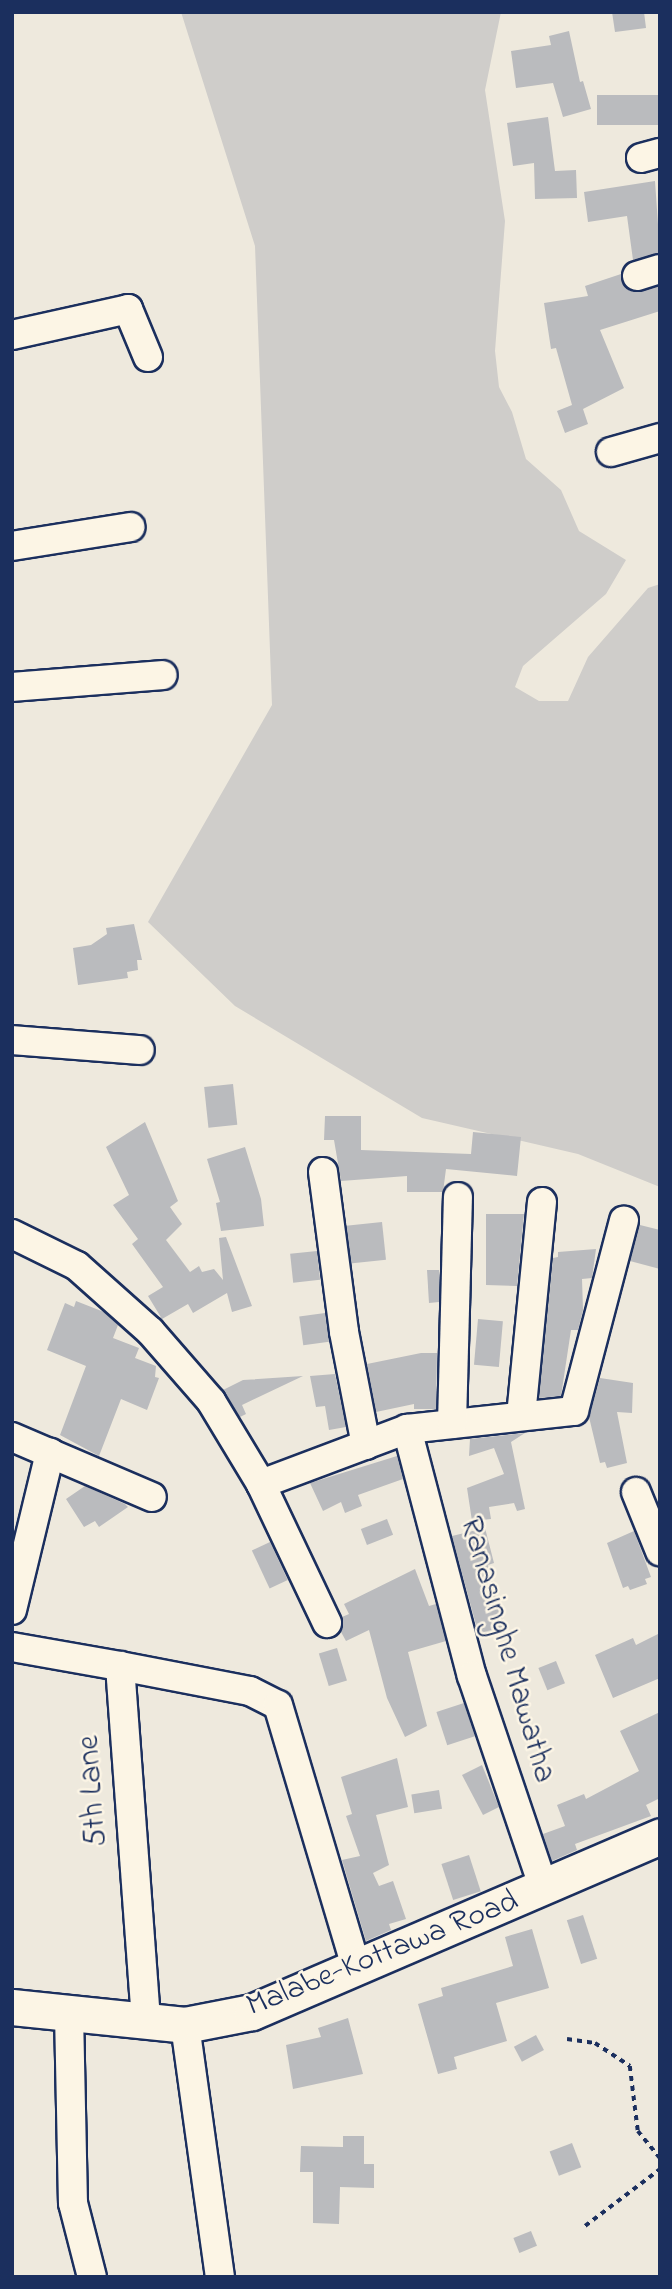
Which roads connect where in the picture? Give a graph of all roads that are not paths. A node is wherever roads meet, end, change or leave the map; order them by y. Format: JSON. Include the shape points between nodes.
{"nodes":[{"id":1,"x":12,"y":335,"type":"edge"},
{"id":2,"x":148,"y":357,"type":"dead end"},
{"id":3,"x":660,"y":438,"type":"edge"},
{"id":4,"x":611,"y":452,"type":"dead end"},
{"id":5,"x":130,"y":527,"type":"dead end"},
{"id":6,"x":12,"y":546,"type":"edge"},
{"id":7,"x":163,"y":675,"type":"dead end"},
{"id":8,"x":12,"y":687,"type":"edge"},
{"id":9,"x":12,"y":1040,"type":"edge"},
{"id":10,"x":140,"y":1050,"type":"dead end"},
{"id":11,"x":323,"y":1172,"type":"dead end"},
{"id":12,"x":458,"y":1197,"type":"dead end"},
{"id":13,"x":542,"y":1202,"type":"dead end"},
{"id":14,"x":624,"y":1220,"type":"dead end"},
{"id":15,"x":12,"y":1234,"type":"edge"},
{"id":16,"x":521,"y":1416,"type":"junction"},
{"id":17,"x":452,"y":1424,"type":"junction"},
{"id":18,"x":407,"y":1429,"type":"junction"},
{"id":19,"x":12,"y":1437,"type":"edge"},
{"id":20,"x":366,"y":1445,"type":"junction"},
{"id":21,"x":50,"y":1453,"type":"junction"},
{"id":22,"x":261,"y":1484,"type":"junction"},
{"id":23,"x":636,"y":1492,"type":"dead end"},
{"id":24,"x":152,"y":1497,"type":"dead end"},
{"id":25,"x":660,"y":1551,"type":"edge"},
{"id":26,"x":12,"y":1610,"type":"edge"},
{"id":27,"x":327,"y":1623,"type":"dead end"},
{"id":28,"x":12,"y":1647,"type":"edge"},
{"id":29,"x":120,"y":1666,"type":"junction"},
{"id":30,"x":660,"y":1836,"type":"edge"},
{"id":31,"x":544,"y":1889,"type":"junction"},
{"id":32,"x":355,"y":1964,"type":"junction"},
{"id":33,"x":12,"y":2007,"type":"edge"},
{"id":34,"x":69,"y":2013,"type":"junction"},
{"id":35,"x":146,"y":2020,"type":"junction"},
{"id":36,"x":185,"y":2025,"type":"junction"},
{"id":37,"x":92,"y":2277,"type":"edge"},
{"id":38,"x":220,"y":2277,"type":"edge"}],
"edges":[{"from":1,"to":2,"type":"street","via":[[128,309]]},
{"from":3,"to":4,"type":"street"},
{"from":5,"to":6,"type":"street"},
{"from":7,"to":8,"type":"street"},
{"from":9,"to":10,"type":"street"},
{"from":11,"to":20,"type":"street","via":[[344,1332]]},
{"from":12,"to":17,"type":"street"},
{"from":13,"to":16,"type":"street"},
{"from":14,"to":16,"type":"street","via":[[574,1411]]},
{"from":15,"to":22,"type":"street","via":[[77,1266],[150,1331],[211,1401]]},
{"from":16,"to":17,"type":"street"},
{"from":17,"to":18,"type":"street"},
{"from":18,"to":20,"type":"street"},
{"from":18,"to":31,"type":"street","name":"Ranasinghe Mawatha","via":[[472,1676]]},
{"from":19,"to":21,"type":"street"},
{"from":20,"to":22,"type":"street"},
{"from":21,"to":24,"type":"street"},
{"from":21,"to":26,"type":"street"},
{"from":22,"to":27,"type":"street"},
{"from":23,"to":25,"type":"street"},
{"from":28,"to":29,"type":"street"},
{"from":29,"to":32,"type":"street","via":[[250,1691],[278,1705]]},
{"from":29,"to":35,"type":"street","name":"5th Lane"},
{"from":30,"to":31,"type":"main road","name":"Malabe-Kottawa Road"},
{"from":31,"to":32,"type":"main road","name":"Malabe-Kottawa Road"},
{"from":32,"to":36,"type":"main road","name":"Malabe-Kottawa Road","via":[[252,2012]]},
{"from":33,"to":34,"type":"main road","name":"Malabe-Kottawa Road"},
{"from":34,"to":35,"type":"main road","name":"Malabe-Kottawa Road"},
{"from":34,"to":37,"type":"street","via":[[73,2203]]},
{"from":35,"to":36,"type":"main road","name":"Malabe-Kottawa Road"},
{"from":36,"to":38,"type":"street"}]}
